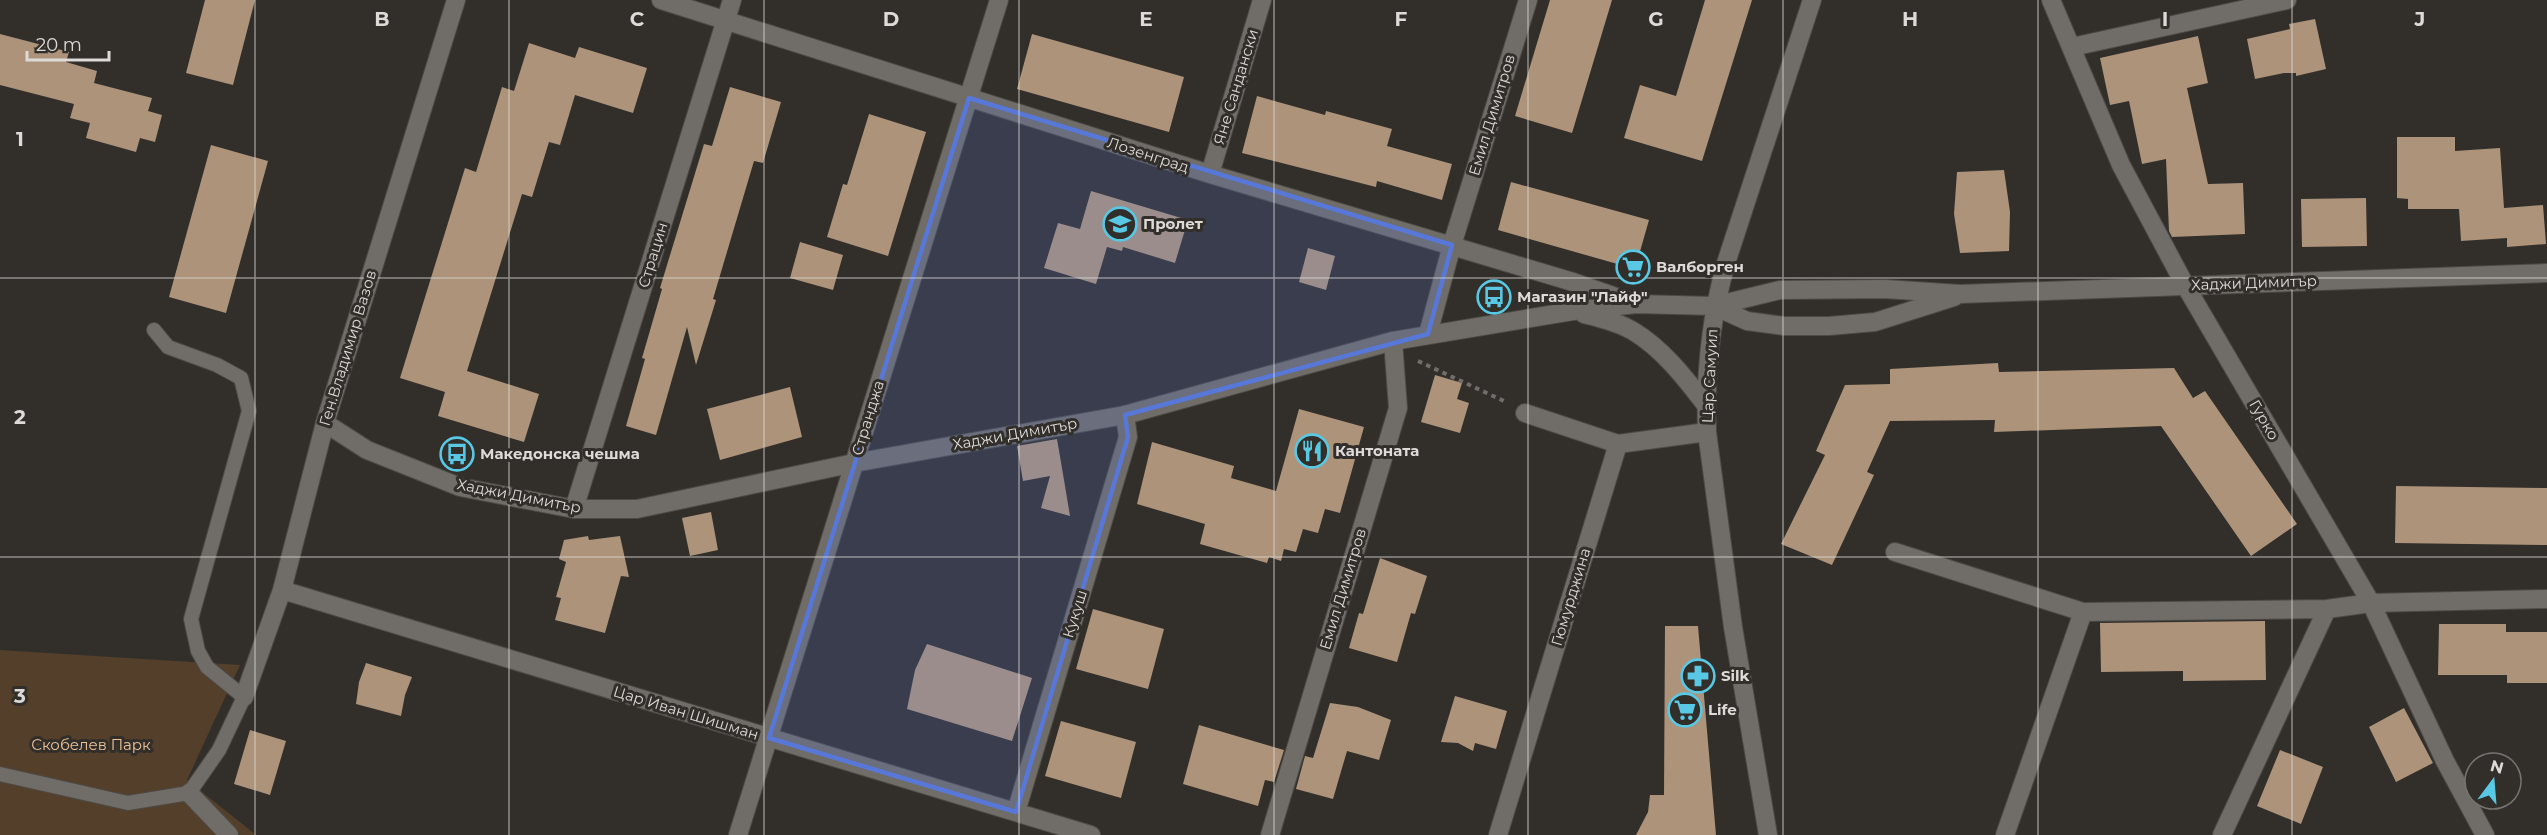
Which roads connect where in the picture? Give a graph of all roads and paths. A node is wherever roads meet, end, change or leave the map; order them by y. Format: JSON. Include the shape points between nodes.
{"nodes":[{"id":1,"x":456,"y":0,"type":"edge"},
{"id":2,"x":661,"y":0,"type":"edge"},
{"id":3,"x":732,"y":0,"type":"edge"},
{"id":4,"x":999,"y":0,"type":"edge"},
{"id":5,"x":1262,"y":0,"type":"edge"},
{"id":6,"x":1528,"y":0,"type":"edge"},
{"id":7,"x":1812,"y":0,"type":"edge"},
{"id":8,"x":2051,"y":0,"type":"edge"},
{"id":9,"x":2287,"y":0,"type":"edge"},
{"id":10,"x":725,"y":20,"type":"junction"},
{"id":11,"x":2072,"y":47,"type":"junction"},
{"id":12,"x":969,"y":98,"type":"junction"},
{"id":13,"x":1210,"y":174,"type":"junction"},
{"id":14,"x":1452,"y":245,"type":"junction"},
{"id":15,"x":2547,"y":273,"type":"edge"},
{"id":16,"x":2185,"y":285,"type":"junction"},
{"id":17,"x":1960,"y":294,"type":"junction"},
{"id":18,"x":1636,"y":304,"type":"junction"},
{"id":19,"x":1714,"y":306,"type":"junction"},
{"id":20,"x":1574,"y":311,"type":"junction"},
{"id":21,"x":154,"y":330,"type":"dead end"},
{"id":22,"x":1428,"y":334,"type":"junction"},
{"id":23,"x":1393,"y":346,"type":"junction"},
{"id":24,"x":1706,"y":405,"type":"junction"},
{"id":25,"x":1525,"y":413,"type":"joint"},
{"id":26,"x":1125,"y":415,"type":"junction"},
{"id":27,"x":325,"y":423,"type":"junction"},
{"id":28,"x":1707,"y":432,"type":"junction"},
{"id":29,"x":1618,"y":444,"type":"junction"},
{"id":30,"x":854,"y":463,"type":"junction"},
{"id":31,"x":574,"y":509,"type":"junction"},
{"id":32,"x":1895,"y":552,"type":"dead end"},
{"id":33,"x":282,"y":590,"type":"junction"},
{"id":34,"x":2547,"y":599,"type":"edge"},
{"id":35,"x":2372,"y":603,"type":"junction"},
{"id":36,"x":2327,"y":609,"type":"junction"},
{"id":37,"x":2083,"y":612,"type":"junction"},
{"id":38,"x":244,"y":697,"type":"junction"},
{"id":39,"x":769,"y":738,"type":"junction"},
{"id":40,"x":0,"y":774,"type":"edge"},
{"id":41,"x":189,"y":793,"type":"junction"},
{"id":42,"x":1016,"y":812,"type":"junction"},
{"id":43,"x":229,"y":835,"type":"edge"},
{"id":44,"x":738,"y":835,"type":"edge"},
{"id":45,"x":1091,"y":835,"type":"edge"},
{"id":46,"x":1270,"y":835,"type":"edge"},
{"id":47,"x":1498,"y":835,"type":"edge"},
{"id":48,"x":1768,"y":835,"type":"edge"},
{"id":49,"x":2005,"y":835,"type":"edge"},
{"id":50,"x":2222,"y":835,"type":"edge"},
{"id":51,"x":2485,"y":835,"type":"edge"}],
"edges":[{"from":1,"to":27,"type":"street","name":"Ген.Владимир Вазов"},
{"from":2,"to":10,"type":"street","name":"Лозенград"},
{"from":3,"to":10,"type":"street","name":"Страцин"},
{"from":4,"to":12,"type":"street","name":"Странджа"},
{"from":5,"to":13,"type":"street","name":"Яне Сандански"},
{"from":6,"to":14,"type":"street","name":"Емил Димитров"},
{"from":7,"to":19,"type":"street","name":"Цар Самуил"},
{"from":8,"to":11,"type":"street","name":"Гурко"},
{"from":9,"to":11,"type":"street"},
{"from":10,"to":12,"type":"street","name":"Лозенград"},
{"from":10,"to":31,"type":"street","name":"Страцин"},
{"from":11,"to":16,"type":"street","name":"Гурко","via":[[2121,165]]},
{"from":12,"to":13,"type":"street","name":"Лозенград"},
{"from":12,"to":30,"type":"street","name":"Странджа"},
{"from":13,"to":14,"type":"street","name":"Лозенград"},
{"from":14,"to":18,"type":"street","name":"Лозенград"},
{"from":14,"to":22,"type":"street","name":"Емил Димитров"},
{"from":15,"to":16,"type":"street","name":"Хаджи Димитър"},
{"from":16,"to":17,"type":"street","name":"Хаджи Димитър"},
{"from":16,"to":35,"type":"street","name":"Гурко"},
{"from":17,"to":19,"type":"street","name":"Хаджи Димитър","via":[[1885,289],[1780,290]]},
{"from":17,"to":19,"type":"street","name":"Хаджи Димитър","via":[[1875,322],[1829,326],[1747,321]]},
{"from":18,"to":19,"type":"street","name":"Хаджи Димитър"},
{"from":18,"to":20,"type":"street","name":"Хаджи Димитър"},
{"from":19,"to":24,"type":"street","name":"Цар Самуил"},
{"from":20,"to":22,"type":"street","name":"Хаджи Димитър"},
{"from":20,"to":24,"type":"street","via":[[1632,330],[1669,361]]},
{"from":21,"to":38,"type":"lane","via":[[168,347],[241,378],[244,389],[249,411],[191,619],[198,651],[207,667]]},
{"from":22,"to":23,"type":"street","name":"Хаджи Димитър"},
{"from":23,"to":25,"type":"path"},
{"from":23,"to":26,"type":"street","name":"Хаджи Димитър"},
{"from":23,"to":46,"type":"street","name":"Емил Димитров","via":[[1398,408]]},
{"from":24,"to":28,"type":"street","name":"Цар Самуил"},
{"from":25,"to":29,"type":"street"},
{"from":26,"to":30,"type":"street","name":"Хаджи Димитър"},
{"from":26,"to":42,"type":"street","name":"Кукуш","via":[[1128,437]]},
{"from":27,"to":31,"type":"street","name":"Хаджи Димитър","via":[[367,450],[460,487]]},
{"from":27,"to":33,"type":"street","name":"Ген.Владимир Вазов"},
{"from":28,"to":29,"type":"street"},
{"from":28,"to":48,"type":"street","name":"Цар Самуил","via":[[1733,627]]},
{"from":29,"to":47,"type":"street","name":"Гюмурджина"},
{"from":30,"to":31,"type":"street","name":"Хаджи Димитър","via":[[637,509]]},
{"from":30,"to":39,"type":"street","name":"Странджа"},
{"from":32,"to":37,"type":"street"},
{"from":33,"to":38,"type":"street","name":"Ген.Владимир Вазов"},
{"from":33,"to":39,"type":"street","name":"Цар Иван Шишман"},
{"from":34,"to":35,"type":"street"},
{"from":35,"to":36,"type":"street"},
{"from":35,"to":51,"type":"street","name":"Гурко","via":[[2445,761]]},
{"from":36,"to":37,"type":"street"},
{"from":36,"to":50,"type":"street"},
{"from":37,"to":49,"type":"street"},
{"from":38,"to":41,"type":"lane","via":[[219,750]]},
{"from":39,"to":42,"type":"street","name":"Цар Иван Шишман"},
{"from":39,"to":44,"type":"street","name":"Странджа"},
{"from":40,"to":41,"type":"lane","via":[[128,803]]},
{"from":41,"to":43,"type":"street"},
{"from":42,"to":45,"type":"street","name":"Цар Иван Шишман"}]}
